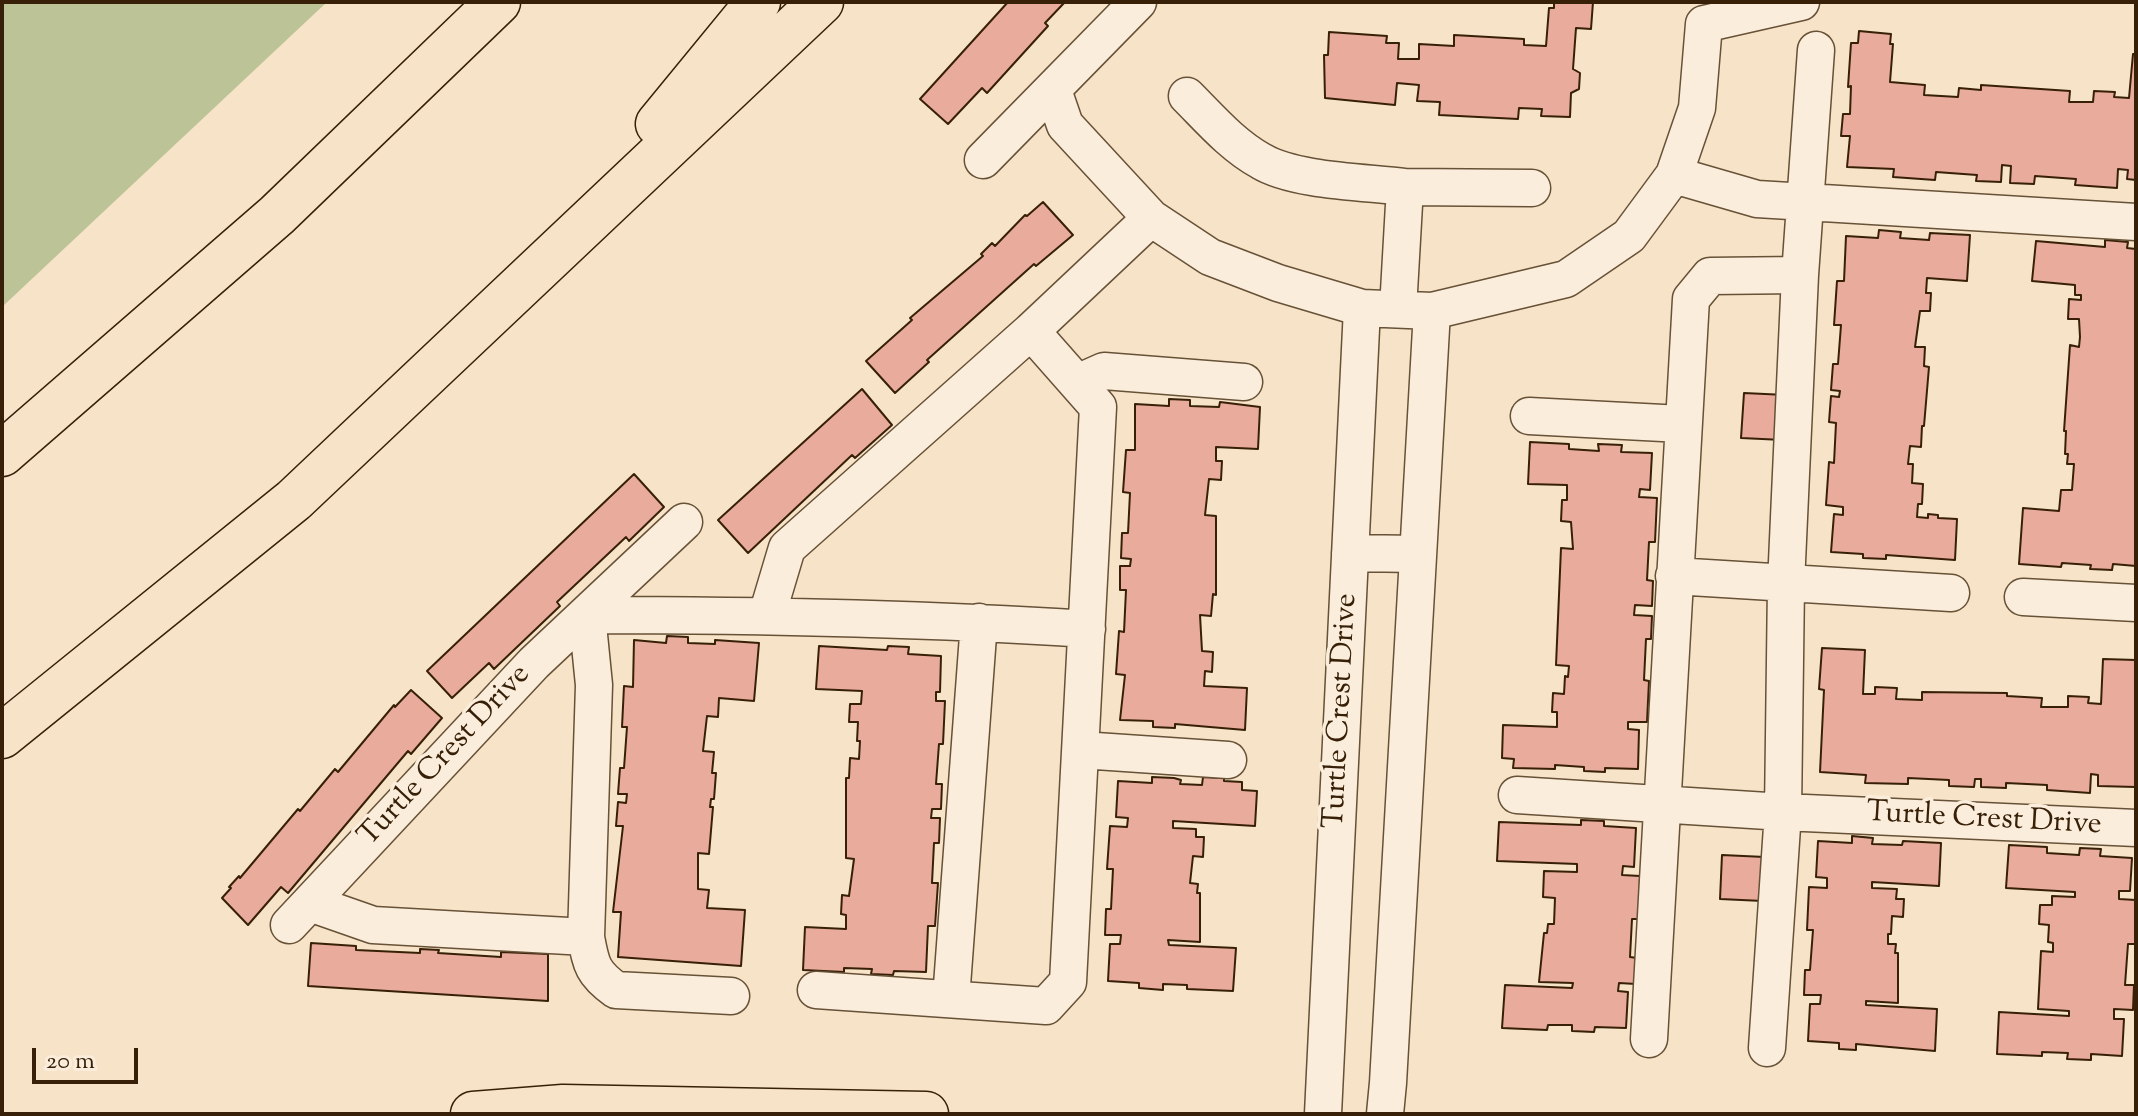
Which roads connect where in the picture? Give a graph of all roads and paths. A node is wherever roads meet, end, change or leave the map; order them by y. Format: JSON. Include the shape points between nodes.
{"nodes":[{"id":1,"x":498,"y":2,"type":"edge"},
{"id":2,"x":758,"y":2,"type":"edge"},
{"id":3,"x":821,"y":2,"type":"edge"},
{"id":4,"x":1138,"y":2,"type":"edge"},
{"id":5,"x":1801,"y":2,"type":"edge"},
{"id":6,"x":1701,"y":13,"type":"edge"},
{"id":7,"x":1816,"y":50,"type":"dead end"},
{"id":8,"x":1053,"y":90,"type":"junction"},
{"id":9,"x":1187,"y":96,"type":"dead end"},
{"id":10,"x":983,"y":160,"type":"dead end"},
{"id":11,"x":1674,"y":175,"type":"junction"},
{"id":12,"x":1405,"y":187,"type":"junction"},
{"id":13,"x":1532,"y":188,"type":"dead end"},
{"id":14,"x":1804,"y":203,"type":"junction"},
{"id":15,"x":1151,"y":218,"type":"junction"},
{"id":16,"x":2136,"y":222,"type":"edge"},
{"id":17,"x":543,"y":265,"type":"junction"},
{"id":18,"x":1800,"y":275,"type":"junction"},
{"id":19,"x":1362,"y":308,"type":"junction"},
{"id":20,"x":1415,"y":310,"type":"junction"},
{"id":21,"x":1031,"y":331,"type":"junction"},
{"id":22,"x":1244,"y":382,"type":"dead end"},
{"id":23,"x":1077,"y":383,"type":"junction"},
{"id":24,"x":1529,"y":416,"type":"dead end"},
{"id":25,"x":1682,"y":424,"type":"junction"},
{"id":26,"x":2,"y":454,"type":"edge"},
{"id":27,"x":684,"y":522,"type":"dead end"},
{"id":28,"x":1350,"y":553,"type":"junction"},
{"id":29,"x":1418,"y":554,"type":"junction"},
{"id":30,"x":1674,"y":576,"type":"junction"},
{"id":31,"x":1786,"y":584,"type":"junction"},
{"id":32,"x":1951,"y":593,"type":"dead end"},
{"id":33,"x":2023,"y":597,"type":"dead end"},
{"id":34,"x":2136,"y":603,"type":"edge"},
{"id":35,"x":587,"y":615,"type":"junction"},
{"id":36,"x":767,"y":615,"type":"junction"},
{"id":37,"x":979,"y":622,"type":"junction"},
{"id":38,"x":1087,"y":629,"type":"junction"},
{"id":39,"x":2,"y":736,"type":"edge"},
{"id":40,"x":1081,"y":750,"type":"junction"},
{"id":41,"x":1228,"y":760,"type":"dead end"},
{"id":42,"x":1517,"y":795,"type":"dead end"},
{"id":43,"x":1663,"y":805,"type":"junction"},
{"id":44,"x":1783,"y":812,"type":"junction"},
{"id":45,"x":2136,"y":828,"type":"edge"},
{"id":46,"x":586,"y":937,"type":"junction"},
{"id":47,"x":816,"y":990,"type":"dead end"},
{"id":48,"x":731,"y":996,"type":"dead end"},
{"id":49,"x":951,"y":999,"type":"junction"},
{"id":50,"x":1649,"y":1039,"type":"dead end"},
{"id":51,"x":1767,"y":1048,"type":"dead end"},
{"id":52,"x":473,"y":1114,"type":"edge"},
{"id":53,"x":926,"y":1114,"type":"edge"},
{"id":54,"x":1323,"y":1114,"type":"edge"},
{"id":55,"x":1385,"y":1114,"type":"edge"}],
"edges":[{"from":1,"to":26,"type":"main road","via":[[277,215]]},
{"from":2,"to":17,"type":"main road"},
{"from":3,"to":17,"type":"main road"},
{"from":4,"to":8,"type":"street"},
{"from":5,"to":6,"type":"street"},
{"from":6,"to":11,"type":"street","via":[[1697,108]]},
{"from":7,"to":14,"type":"street"},
{"from":8,"to":10,"type":"street"},
{"from":8,"to":15,"type":"street","via":[[1065,125]]},
{"from":9,"to":12,"type":"street","via":[[1261,162],[1294,174]]},
{"from":11,"to":14,"type":"street","via":[[1757,199]]},
{"from":11,"to":20,"type":"street","via":[[1629,236],[1566,279]]},
{"from":12,"to":13,"type":"street"},
{"from":12,"to":20,"type":"street"},
{"from":14,"to":16,"type":"street"},
{"from":14,"to":18,"type":"street"},
{"from":15,"to":19,"type":"street","via":[[1210,257]]},
{"from":15,"to":21,"type":"street"},
{"from":17,"to":39,"type":"main road","via":[[294,500]]},
{"from":18,"to":25,"type":"street","via":[[1710,276],[1691,299]]},
{"from":18,"to":31,"type":"street"},
{"from":19,"to":20,"type":"street"},
{"from":19,"to":28,"type":"street","name":"Turtle Crest Drive"},
{"from":20,"to":29,"type":"street"},
{"from":21,"to":23,"type":"street"},
{"from":21,"to":36,"type":"street","via":[[787,548]]},
{"from":22,"to":23,"type":"street","via":[[1104,371]]},
{"from":23,"to":38,"type":"street","via":[[1098,407]]},
{"from":24,"to":25,"type":"street"},
{"from":25,"to":30,"type":"street"},
{"from":27,"to":35,"type":"street","name":"Turtle Crest Drive"},
{"from":28,"to":29,"type":"street"},
{"from":28,"to":54,"type":"street","name":"Turtle Crest Drive"},
{"from":29,"to":55,"type":"street"},
{"from":30,"to":31,"type":"street"},
{"from":30,"to":43,"type":"street"},
{"from":31,"to":32,"type":"street"},
{"from":31,"to":44,"type":"street"},
{"from":33,"to":34,"type":"street"},
{"from":35,"to":36,"type":"street"},
{"from":35,"to":46,"type":"street","via":[[594,685]]},
{"from":35,"to":46,"type":"street","name":"Turtle Crest Drive","via":[[534,663],[299,914],[373,925]]},
{"from":36,"to":37,"type":"street"},
{"from":37,"to":38,"type":"street"},
{"from":37,"to":49,"type":"street"},
{"from":38,"to":40,"type":"street"},
{"from":40,"to":41,"type":"street"},
{"from":40,"to":49,"type":"street","via":[[1068,982],[1046,1006]]},
{"from":42,"to":43,"type":"street","name":"Turtle Crest Drive"},
{"from":43,"to":44,"type":"street","name":"Turtle Crest Drive"},
{"from":43,"to":50,"type":"street"},
{"from":44,"to":45,"type":"street","name":"Turtle Crest Drive"},
{"from":44,"to":51,"type":"street"},
{"from":46,"to":48,"type":"street","via":[[591,967],[616,990]]},
{"from":47,"to":49,"type":"street"},
{"from":52,"to":53,"type":"main road","via":[[563,1107]]}]}
